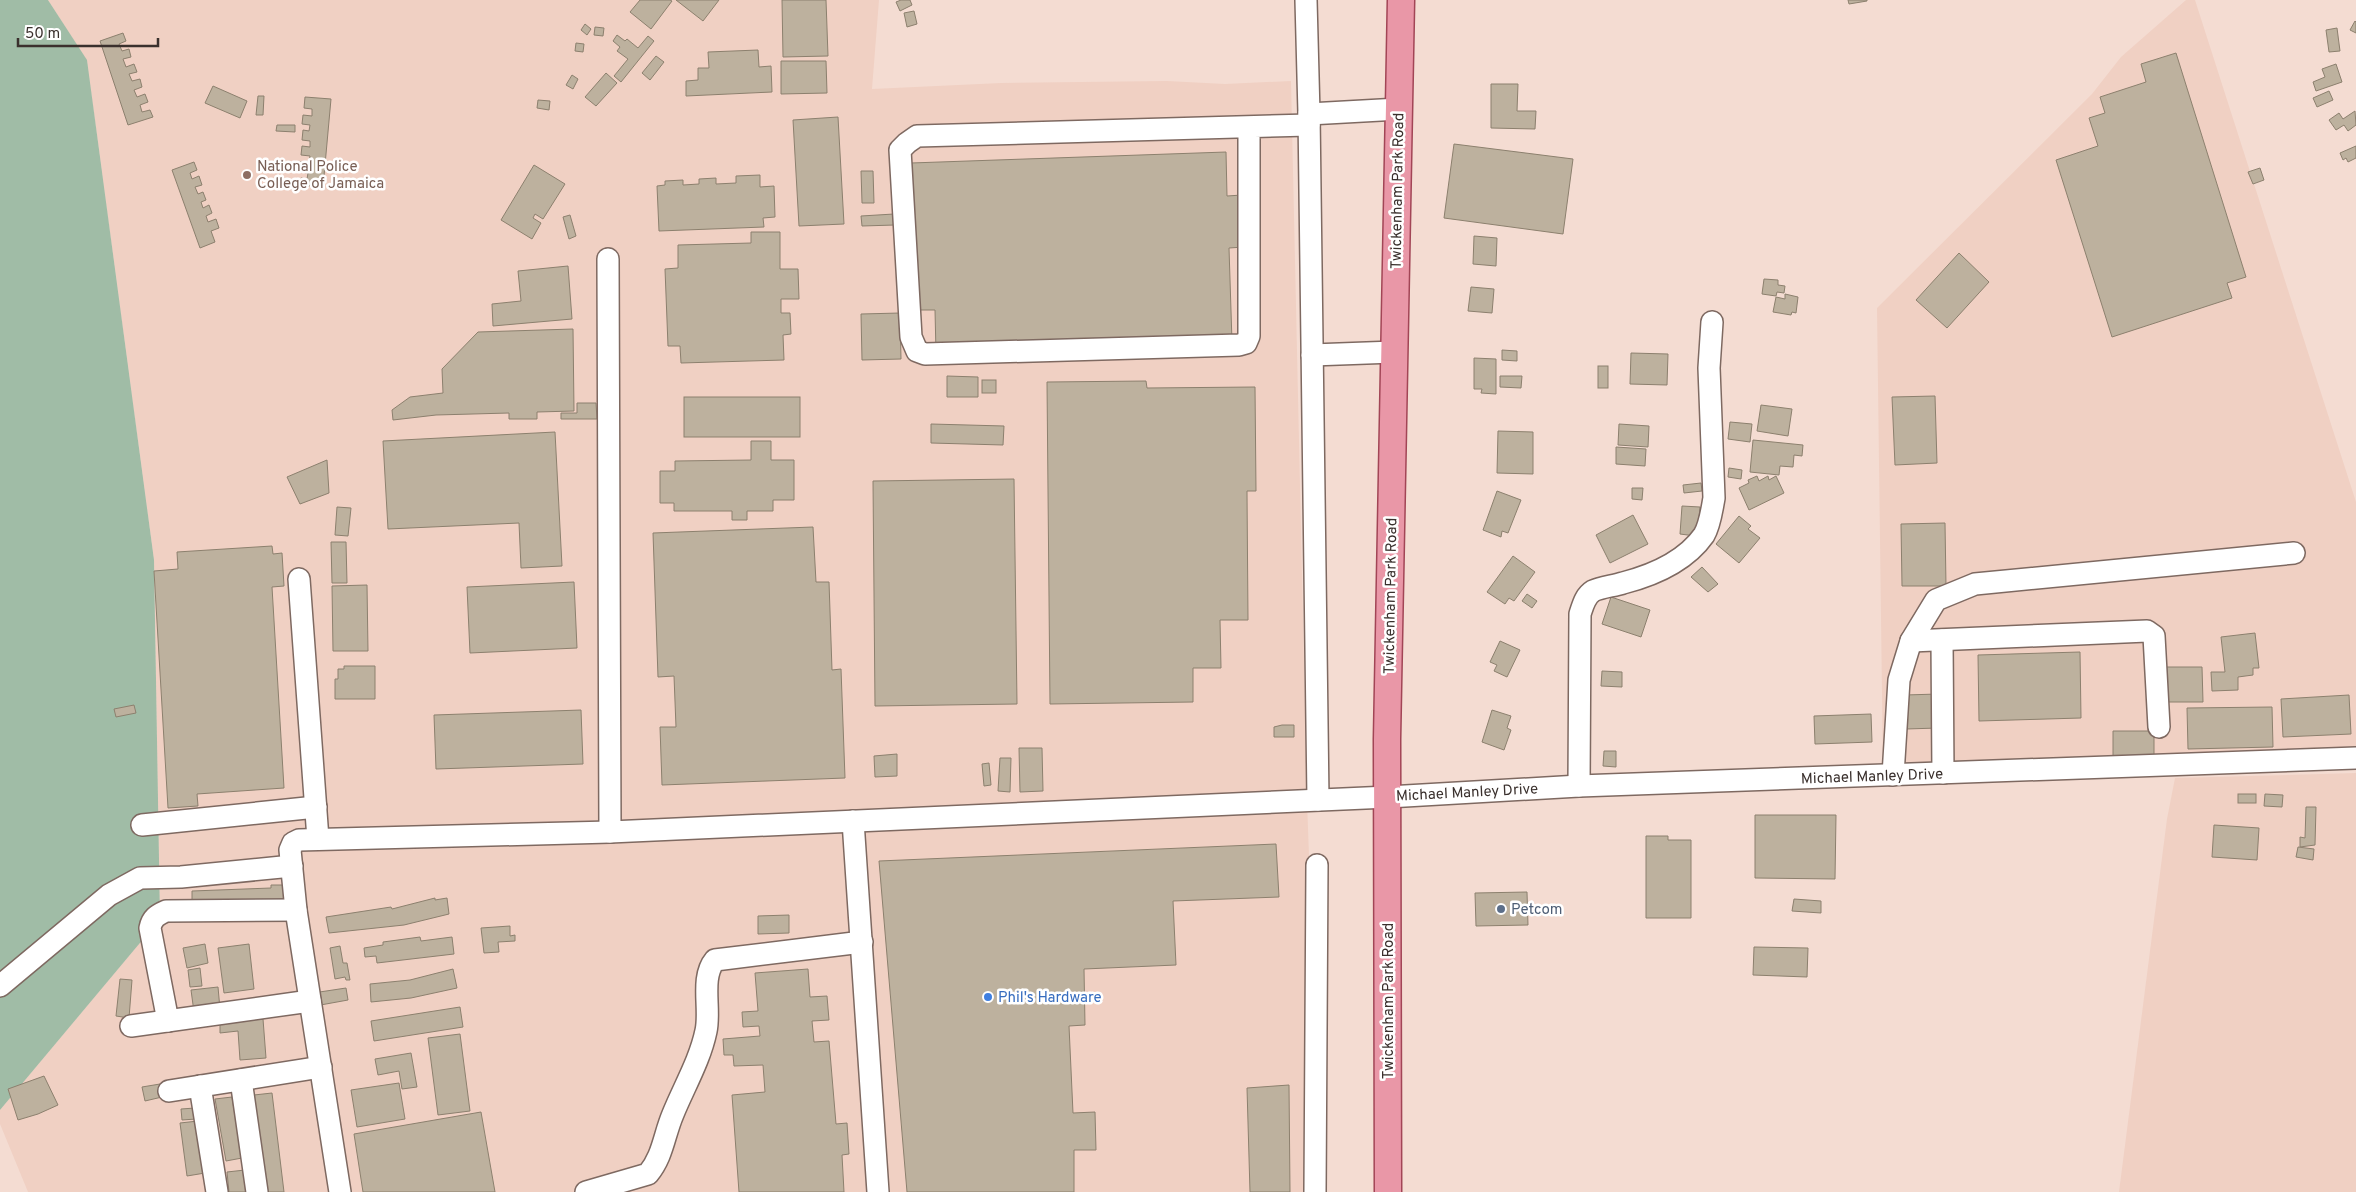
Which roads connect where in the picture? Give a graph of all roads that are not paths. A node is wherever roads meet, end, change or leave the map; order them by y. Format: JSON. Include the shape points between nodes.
{"nodes":[{"id":1,"x":1306,"y":0,"type":"edge"},
{"id":2,"x":1401,"y":0,"type":"edge"},
{"id":3,"x":1399,"y":109,"type":"junction"},
{"id":4,"x":1310,"y":120,"type":"junction"},
{"id":5,"x":1249,"y":126,"type":"junction"},
{"id":6,"x":608,"y":259,"type":"dead end"},
{"id":7,"x":1712,"y":322,"type":"dead end"},
{"id":8,"x":1394,"y":352,"type":"junction"},
{"id":9,"x":1312,"y":355,"type":"junction"},
{"id":10,"x":2294,"y":553,"type":"dead end"},
{"id":11,"x":299,"y":579,"type":"dead end"},
{"id":12,"x":1942,"y":640,"type":"junction"},
{"id":13,"x":1911,"y":642,"type":"junction"},
{"id":14,"x":2159,"y":727,"type":"dead end"},
{"id":15,"x":2356,"y":758,"type":"edge"},
{"id":16,"x":1943,"y":773,"type":"junction"},
{"id":17,"x":1893,"y":775,"type":"junction"},
{"id":18,"x":1579,"y":786,"type":"junction"},
{"id":19,"x":1388,"y":797,"type":"junction"},
{"id":20,"x":1318,"y":800,"type":"junction"},
{"id":21,"x":316,"y":807,"type":"junction"},
{"id":22,"x":853,"y":821,"type":"junction"},
{"id":23,"x":142,"y":825,"type":"dead end"},
{"id":24,"x":610,"y":832,"type":"junction"},
{"id":25,"x":318,"y":839,"type":"junction"},
{"id":26,"x":1317,"y":865,"type":"dead end"},
{"id":27,"x":292,"y":866,"type":"junction"},
{"id":28,"x":296,"y":910,"type":"junction"},
{"id":29,"x":862,"y":942,"type":"junction"},
{"id":30,"x":0,"y":986,"type":"edge"},
{"id":31,"x":310,"y":1001,"type":"junction"},
{"id":32,"x":168,"y":1021,"type":"junction"},
{"id":33,"x":130,"y":1026,"type":"dead end"},
{"id":34,"x":321,"y":1067,"type":"junction"},
{"id":35,"x":241,"y":1080,"type":"junction"},
{"id":36,"x":200,"y":1086,"type":"junction"},
{"id":37,"x":169,"y":1091,"type":"dead end"},
{"id":38,"x":217,"y":1192,"type":"edge"},
{"id":39,"x":258,"y":1192,"type":"edge"},
{"id":40,"x":340,"y":1192,"type":"edge"},
{"id":41,"x":586,"y":1192,"type":"edge"},
{"id":42,"x":878,"y":1192,"type":"edge"},
{"id":43,"x":1315,"y":1192,"type":"edge"},
{"id":44,"x":1388,"y":1192,"type":"edge"}],
"edges":[{"from":1,"to":4,"type":"street"},
{"from":2,"to":3,"type":"main road","name":"Twickenham Park Road"},
{"from":3,"to":4,"type":"street"},
{"from":3,"to":8,"type":"main road","name":"Twickenham Park Road"},
{"from":4,"to":5,"type":"street"},
{"from":4,"to":9,"type":"street"},
{"from":5,"to":5,"type":"street","via":[[1249,336],[1246,343],[925,354],[917,351],[911,337],[900,150],[917,136]]},
{"from":6,"to":24,"type":"street"},
{"from":7,"to":18,"type":"street","via":[[1710,368],[1714,498],[1710,518],[1705,534],[1671,566],[1594,591],[1584,600],[1580,614]]},
{"from":8,"to":9,"type":"street"},
{"from":8,"to":19,"type":"main road","name":"Twickenham Park Road"},
{"from":9,"to":20,"type":"street"},
{"from":10,"to":13,"type":"street","via":[[1975,584],[1936,600]]},
{"from":11,"to":21,"type":"street"},
{"from":12,"to":13,"type":"street"},
{"from":12,"to":14,"type":"street","via":[[2147,631],[2154,636]]},
{"from":12,"to":16,"type":"street"},
{"from":13,"to":17,"type":"street","via":[[1899,680]]},
{"from":15,"to":16,"type":"street","name":"Michael Manley Drive"},
{"from":16,"to":17,"type":"street","name":"Michael Manley Drive"},
{"from":17,"to":18,"type":"street","name":"Michael Manley Drive"},
{"from":18,"to":19,"type":"street","name":"Michael Manley Drive"},
{"from":19,"to":20,"type":"street","name":"Michael Manley Drive"},
{"from":19,"to":44,"type":"main road","name":"Twickenham Park Road"},
{"from":20,"to":22,"type":"street","name":"Michael Manley Drive"},
{"from":21,"to":23,"type":"street"},
{"from":21,"to":25,"type":"street"},
{"from":22,"to":24,"type":"street","name":"Michael Manley Drive"},
{"from":22,"to":29,"type":"street"},
{"from":24,"to":25,"type":"street","name":"Michael Manley Drive"},
{"from":25,"to":27,"type":"street","name":"Michael Manley Drive","via":[[293,843],[290,850]]},
{"from":26,"to":43,"type":"street"},
{"from":27,"to":28,"type":"street"},
{"from":27,"to":30,"type":"street","via":[[140,878],[108,895]]},
{"from":28,"to":31,"type":"street"},
{"from":28,"to":32,"type":"street","via":[[166,911],[158,915],[150,928]]},
{"from":29,"to":41,"type":"street","via":[[715,960],[708,973],[706,1033],[655,1166],[648,1174]]},
{"from":29,"to":42,"type":"street"},
{"from":31,"to":32,"type":"street"},
{"from":31,"to":34,"type":"street"},
{"from":32,"to":33,"type":"street"},
{"from":34,"to":35,"type":"street"},
{"from":34,"to":40,"type":"street"},
{"from":35,"to":36,"type":"street"},
{"from":35,"to":39,"type":"street"},
{"from":36,"to":37,"type":"street"},
{"from":36,"to":38,"type":"street"}]}
